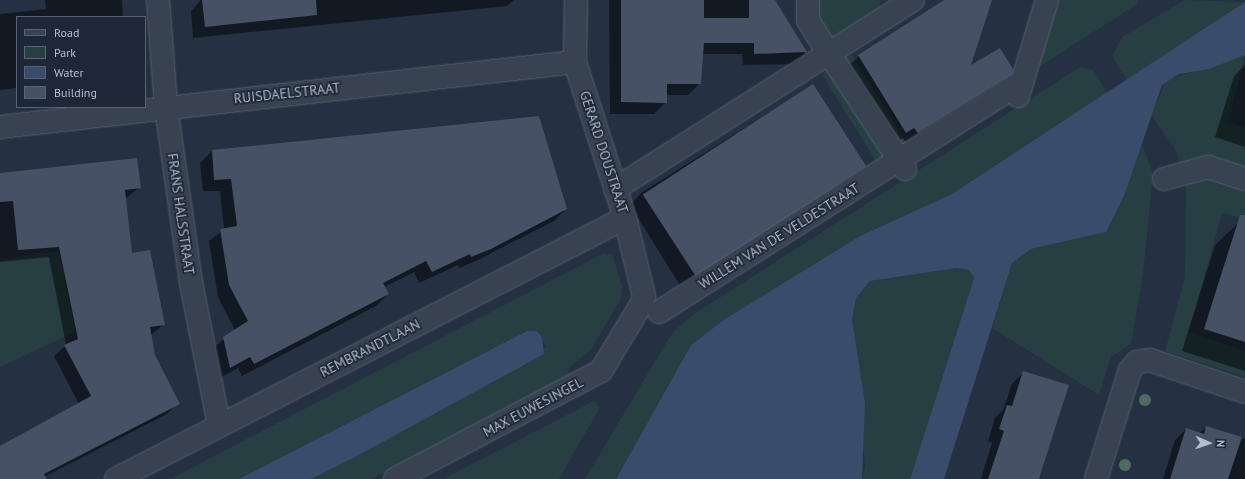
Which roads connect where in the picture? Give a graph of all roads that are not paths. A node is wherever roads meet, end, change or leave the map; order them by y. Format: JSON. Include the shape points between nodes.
{"nodes":[{"id":1,"x":158,"y":0,"type":"edge"},
{"id":2,"x":576,"y":0,"type":"edge"},
{"id":3,"x":808,"y":0,"type":"edge"},
{"id":4,"x":913,"y":0,"type":"edge"},
{"id":5,"x":1047,"y":0,"type":"edge"},
{"id":6,"x":831,"y":52,"type":"junction"},
{"id":7,"x":575,"y":62,"type":"junction"},
{"id":8,"x":166,"y":107,"type":"junction"},
{"id":9,"x":0,"y":128,"type":"edge"},
{"id":10,"x":902,"y":165,"type":"junction"},
{"id":11,"x":1164,"y":179,"type":"dead end"},
{"id":12,"x":1245,"y":179,"type":"edge"},
{"id":13,"x":615,"y":189,"type":"junction"},
{"id":14,"x":624,"y":218,"type":"junction"},
{"id":15,"x":650,"y":308,"type":"junction"},
{"id":16,"x":1245,"y":392,"type":"edge"},
{"id":17,"x":219,"y":426,"type":"junction"},
{"id":18,"x":116,"y":479,"type":"edge"},
{"id":19,"x":394,"y":479,"type":"edge"},
{"id":20,"x":1096,"y":479,"type":"edge"}],
"edges":[{"from":1,"to":8,"type":"street","name":"FRANS HALSSTRAAT"},
{"from":2,"to":7,"type":"street","name":"GERARD DOUSTRAAT"},
{"from":3,"to":6,"type":"street","via":[[808,20]]},
{"from":4,"to":6,"type":"street"},
{"from":5,"to":10,"type":"street","name":"WILLEM VAN DE VELDESTRAAT","via":[[1019,90]]},
{"from":6,"to":10,"type":"street"},
{"from":6,"to":13,"type":"street"},
{"from":7,"to":8,"type":"street","name":"RUISDAELSTRAAT"},
{"from":7,"to":13,"type":"street","name":"GERARD DOUSTRAAT"},
{"from":8,"to":9,"type":"street","name":"RUISDAELSTRAAT"},
{"from":8,"to":17,"type":"street","name":"FRANS HALSSTRAAT","via":[[191,283]]},
{"from":10,"to":15,"type":"street","name":"WILLEM VAN DE VELDESTRAAT"},
{"from":11,"to":12,"type":"street","via":[[1208,167]]},
{"from":13,"to":14,"type":"street","name":"GERARD DOUSTRAAT"},
{"from":14,"to":15,"type":"street","name":"GERARD DOUSTRAAT","via":[[644,296]]},
{"from":14,"to":17,"type":"street","name":"REMBRANDTLAAN"},
{"from":15,"to":19,"type":"street","name":"MAX EUWESINGEL","via":[[601,371]]},
{"from":16,"to":20,"type":"street","via":[[1150,360],[1137,362],[1130,370]]},
{"from":17,"to":18,"type":"street","name":"REMBRANDTLAAN"}]}
